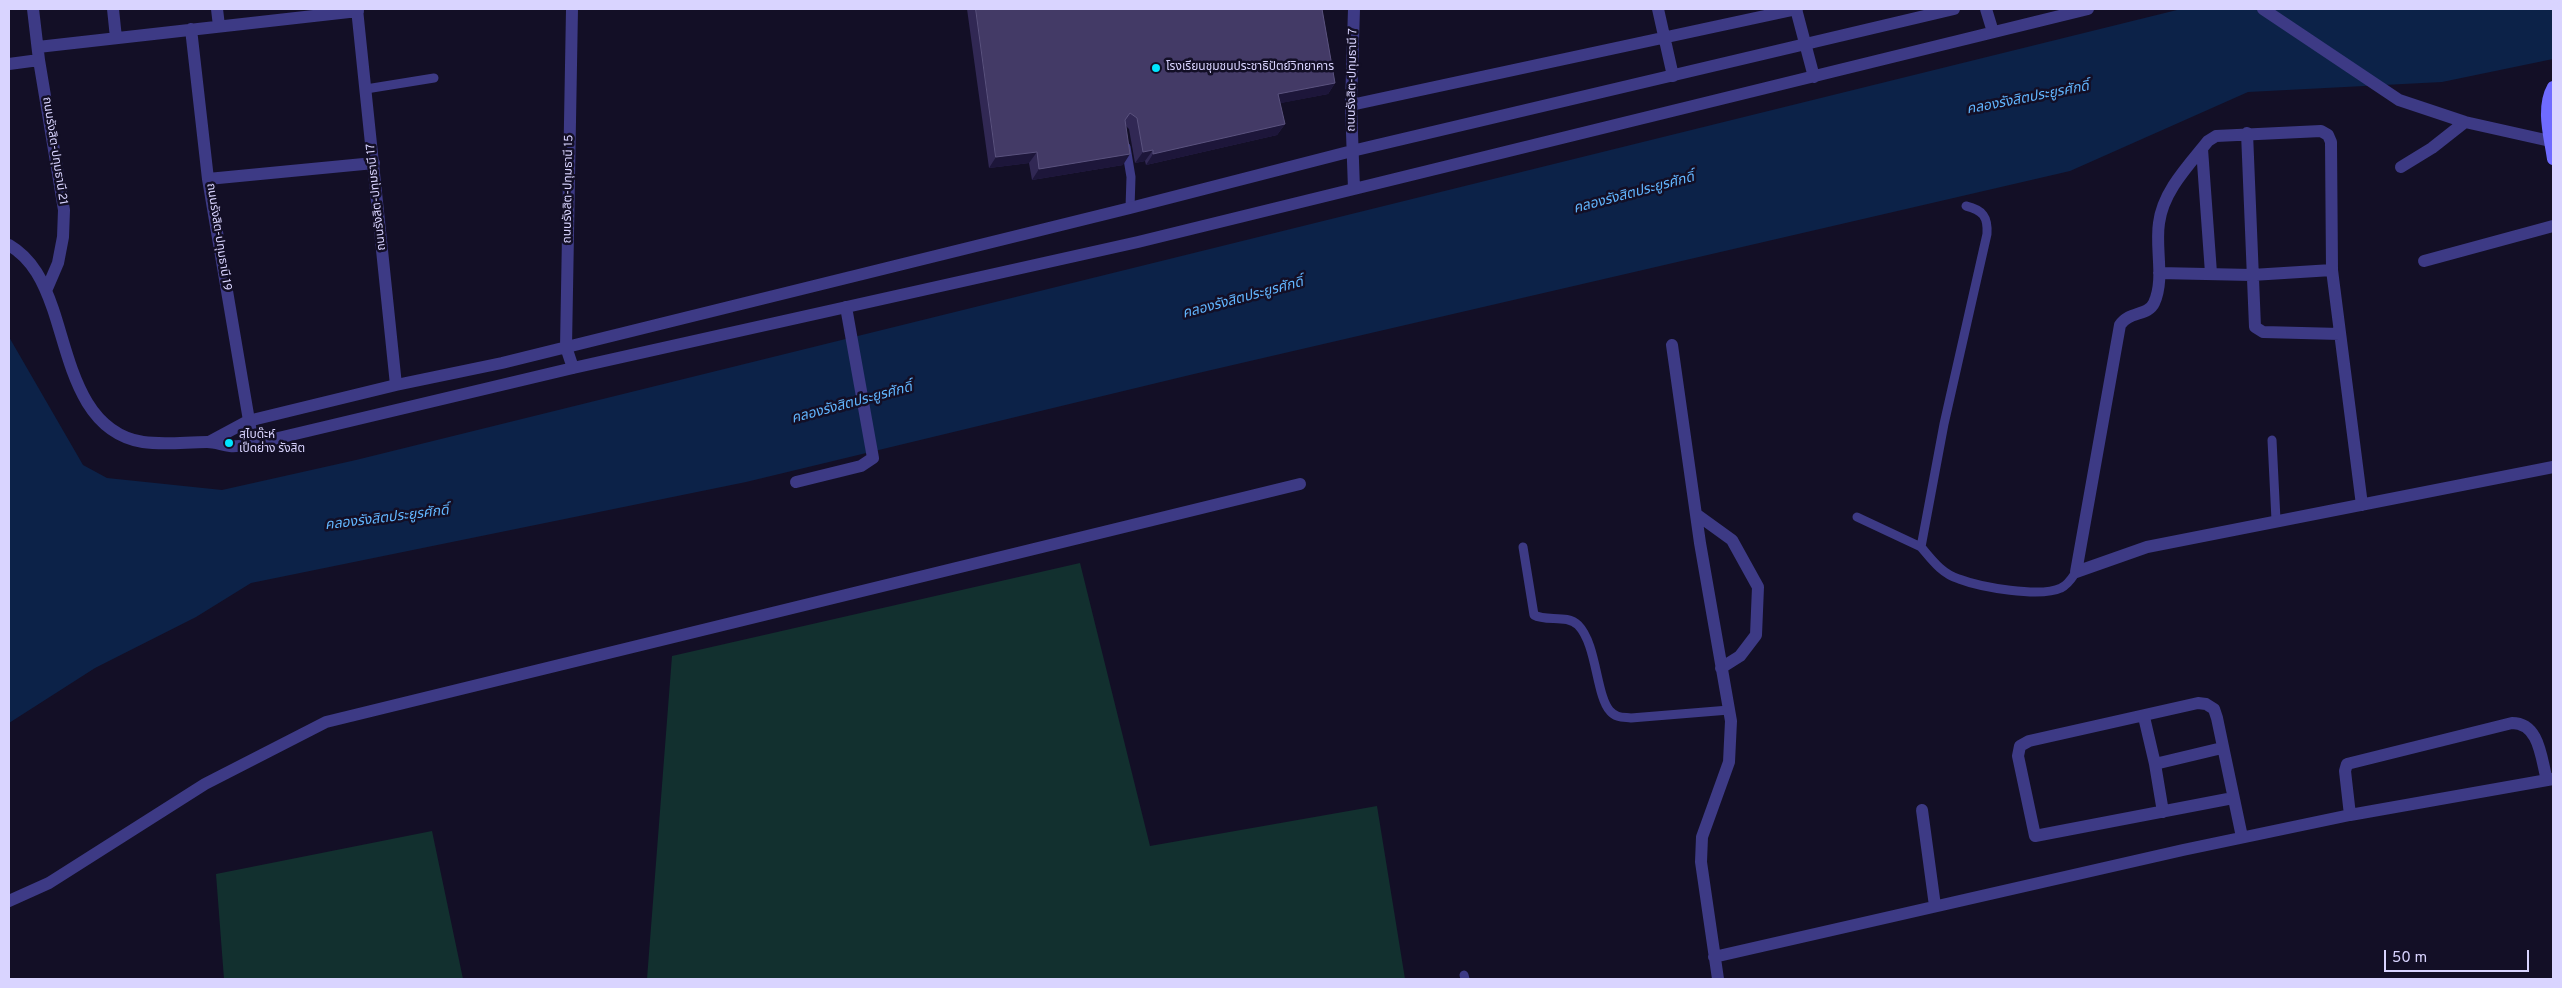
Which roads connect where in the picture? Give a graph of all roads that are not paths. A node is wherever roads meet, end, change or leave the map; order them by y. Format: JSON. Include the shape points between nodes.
{"nodes":[{"id":1,"x":33,"y":9,"type":"edge"},
{"id":2,"x":113,"y":9,"type":"edge"},
{"id":3,"x":217,"y":9,"type":"edge"},
{"id":4,"x":572,"y":9,"type":"edge"},
{"id":5,"x":1354,"y":9,"type":"edge"},
{"id":6,"x":1658,"y":9,"type":"edge"},
{"id":7,"x":1796,"y":9,"type":"edge"},
{"id":8,"x":1954,"y":9,"type":"edge"},
{"id":9,"x":1986,"y":9,"type":"edge"},
{"id":10,"x":2088,"y":9,"type":"edge"},
{"id":11,"x":2263,"y":9,"type":"edge"},
{"id":12,"x":358,"y":10,"type":"edge"},
{"id":13,"x":219,"y":26,"type":"junction"},
{"id":14,"x":191,"y":29,"type":"junction"},
{"id":15,"x":1993,"y":32,"type":"junction"},
{"id":16,"x":116,"y":38,"type":"junction"},
{"id":17,"x":1664,"y":39,"type":"junction"},
{"id":18,"x":1804,"y":45,"type":"junction"},
{"id":19,"x":38,"y":47,"type":"junction"},
{"id":20,"x":39,"y":60,"type":"junction"},
{"id":21,"x":9,"y":64,"type":"edge"},
{"id":22,"x":1673,"y":76,"type":"junction"},
{"id":23,"x":1814,"y":77,"type":"junction"},
{"id":24,"x":434,"y":78,"type":"dead end"},
{"id":25,"x":2553,"y":88,"type":"edge"},
{"id":26,"x":366,"y":89,"type":"junction"},
{"id":27,"x":1351,"y":105,"type":"junction"},
{"id":28,"x":2465,"y":122,"type":"junction"},
{"id":29,"x":2247,"y":133,"type":"junction"},
{"id":30,"x":1124,"y":139,"type":"edge"},
{"id":31,"x":2550,"y":140,"type":"junction"},
{"id":32,"x":2202,"y":149,"type":"junction"},
{"id":33,"x":1352,"y":150,"type":"junction"},
{"id":34,"x":2553,"y":159,"type":"edge"},
{"id":35,"x":374,"y":163,"type":"junction"},
{"id":36,"x":2400,"y":167,"type":"dead end"},
{"id":37,"x":208,"y":178,"type":"junction"},
{"id":38,"x":1354,"y":189,"type":"junction"},
{"id":39,"x":1966,"y":206,"type":"dead end"},
{"id":40,"x":1130,"y":208,"type":"junction"},
{"id":41,"x":2553,"y":226,"type":"edge"},
{"id":42,"x":9,"y":245,"type":"edge"},
{"id":43,"x":2424,"y":261,"type":"dead end"},
{"id":44,"x":2332,"y":270,"type":"junction"},
{"id":45,"x":2159,"y":273,"type":"junction"},
{"id":46,"x":2211,"y":273,"type":"junction"},
{"id":47,"x":2252,"y":275,"type":"junction"},
{"id":48,"x":46,"y":291,"type":"junction"},
{"id":49,"x":846,"y":307,"type":"junction"},
{"id":50,"x":2340,"y":334,"type":"junction"},
{"id":51,"x":1672,"y":345,"type":"dead end"},
{"id":52,"x":566,"y":347,"type":"junction"},
{"id":53,"x":573,"y":368,"type":"junction"},
{"id":54,"x":396,"y":385,"type":"junction"},
{"id":55,"x":248,"y":421,"type":"junction"},
{"id":56,"x":2272,"y":440,"type":"dead end"},
{"id":57,"x":210,"y":442,"type":"junction"},
{"id":58,"x":252,"y":444,"type":"junction"},
{"id":59,"x":2553,"y":467,"type":"edge"},
{"id":60,"x":796,"y":482,"type":"dead end"},
{"id":61,"x":1300,"y":484,"type":"dead end"},
{"id":62,"x":2362,"y":505,"type":"junction"},
{"id":63,"x":1696,"y":514,"type":"junction"},
{"id":64,"x":1857,"y":517,"type":"dead end"},
{"id":65,"x":2276,"y":520,"type":"junction"},
{"id":66,"x":1524,"y":547,"type":"dead end"},
{"id":67,"x":1921,"y":547,"type":"junction"},
{"id":68,"x":2076,"y":572,"type":"junction"},
{"id":69,"x":1721,"y":668,"type":"junction"},
{"id":70,"x":1729,"y":710,"type":"junction"},
{"id":71,"x":2144,"y":716,"type":"junction"},
{"id":72,"x":2222,"y":748,"type":"junction"},
{"id":73,"x":2156,"y":764,"type":"junction"},
{"id":74,"x":2550,"y":780,"type":"edge"},
{"id":75,"x":2234,"y":798,"type":"junction"},
{"id":76,"x":1922,"y":810,"type":"dead end"},
{"id":77,"x":2163,"y":812,"type":"junction"},
{"id":78,"x":2350,"y":815,"type":"junction"},
{"id":79,"x":2242,"y":837,"type":"junction"},
{"id":80,"x":9,"y":901,"type":"edge"},
{"id":81,"x":1935,"y":906,"type":"junction"},
{"id":82,"x":1714,"y":957,"type":"junction"},
{"id":83,"x":1718,"y":979,"type":"edge"}],
"edges":[{"from":1,"to":19,"type":"street","name":"ถนนรังสิต-ปทุมธานี 21"},
{"from":2,"to":16,"type":"street"},
{"from":3,"to":13,"type":"street"},
{"from":4,"to":52,"type":"street","name":"ถนนรังสิต-ปทุมธานี 15"},
{"from":5,"to":27,"type":"street","name":"ถนนรังสิต-ปทุมธานี 7"},
{"from":6,"to":17,"type":"street"},
{"from":7,"to":17,"type":"street"},
{"from":7,"to":18,"type":"street"},
{"from":8,"to":18,"type":"street"},
{"from":9,"to":15,"type":"street"},
{"from":10,"to":15,"type":"street"},
{"from":11,"to":28,"type":"street","via":[[2399,100]]},
{"from":12,"to":13,"type":"street"},
{"from":12,"to":26,"type":"street","name":"ถนนรังสิต-ปทุมธานี 17"},
{"from":13,"to":14,"type":"street"},
{"from":14,"to":16,"type":"street"},
{"from":14,"to":37,"type":"street","name":"ถนนรังสิต-ปทุมธานี 19"},
{"from":15,"to":23,"type":"street"},
{"from":16,"to":19,"type":"street"},
{"from":17,"to":22,"type":"street"},
{"from":17,"to":27,"type":"street"},
{"from":18,"to":22,"type":"street"},
{"from":18,"to":23,"type":"street"},
{"from":19,"to":20,"type":"street","name":"ถนนรังสิต-ปทุมธานี 21"},
{"from":20,"to":21,"type":"street"},
{"from":20,"to":48,"type":"street","name":"ถนนรังสิต-ปทุมธานี 21","via":[[64,210],[58,263]]},
{"from":22,"to":33,"type":"street"},
{"from":23,"to":38,"type":"street"},
{"from":24,"to":26,"type":"lane"},
{"from":25,"to":31,"type":"main road","via":[[2547,106]]},
{"from":26,"to":35,"type":"street","name":"ถนนรังสิต-ปทุมธานี 17"},
{"from":27,"to":33,"type":"street","name":"ถนนรังสิต-ปทุมธานี 7"},
{"from":28,"to":31,"type":"street"},
{"from":28,"to":36,"type":"street","via":[[2432,148]]},
{"from":29,"to":32,"type":"street","via":[[2216,136]]},
{"from":29,"to":44,"type":"street","via":[[2321,130],[2328,135],[2331,142]]},
{"from":29,"to":47,"type":"street"},
{"from":30,"to":40,"type":"lane","via":[[1131,177]]},
{"from":31,"to":34,"type":"main road"},
{"from":32,"to":45,"type":"street","via":[[2163,205],[2158,242]]},
{"from":32,"to":46,"type":"street"},
{"from":33,"to":38,"type":"street","name":"ถนนรังสิต-ปทุมธานี 7"},
{"from":33,"to":40,"type":"street"},
{"from":35,"to":37,"type":"street"},
{"from":35,"to":54,"type":"street","name":"ถนนรังสิต-ปทุมธานี 17"},
{"from":37,"to":55,"type":"street","name":"ถนนรังสิต-ปทุมธานี 19"},
{"from":38,"to":49,"type":"street","via":[[1138,242]]},
{"from":39,"to":67,"type":"lane","via":[[1983,213],[1987,223],[1986,234]]},
{"from":40,"to":52,"type":"street"},
{"from":41,"to":43,"type":"street"},
{"from":42,"to":48,"type":"street","via":[[24,255]]},
{"from":44,"to":47,"type":"street"},
{"from":44,"to":50,"type":"street"},
{"from":45,"to":46,"type":"street"},
{"from":45,"to":68,"type":"street","via":[[2153,306],[2125,318],[2120,325]]},
{"from":46,"to":47,"type":"street"},
{"from":47,"to":50,"type":"street","via":[[2255,327],[2258,330]]},
{"from":48,"to":57,"type":"street","via":[[74,373],[88,405],[100,422],[115,433],[142,441],[174,444]]},
{"from":49,"to":53,"type":"street"},
{"from":49,"to":60,"type":"street","via":[[873,458],[868,464]]},
{"from":50,"to":62,"type":"street"},
{"from":51,"to":63,"type":"street"},
{"from":52,"to":53,"type":"street","name":"ถนนรังสิต-ปทุมธานี 15"},
{"from":52,"to":54,"type":"street"},
{"from":53,"to":58,"type":"street"},
{"from":54,"to":55,"type":"street"},
{"from":55,"to":57,"type":"street"},
{"from":55,"to":58,"type":"street","name":"ถนนรังสิต-ปทุมธานี 19"},
{"from":56,"to":65,"type":"lane"},
{"from":57,"to":58,"type":"street","via":[[231,446]]},
{"from":59,"to":62,"type":"street"},
{"from":61,"to":80,"type":"street","via":[[326,722],[205,784],[49,883]]},
{"from":62,"to":65,"type":"street"},
{"from":63,"to":69,"type":"street"},
{"from":63,"to":69,"type":"street","via":[[1732,540],[1758,587],[1756,635],[1740,656]]},
{"from":64,"to":67,"type":"lane"},
{"from":65,"to":68,"type":"street","via":[[2147,547]]},
{"from":66,"to":70,"type":"lane","via":[[1534,615],[1577,624],[1593,658],[1609,711],[1618,717],[1631,718]]},
{"from":67,"to":68,"type":"lane","via":[[1937,566],[1958,579],[2024,592],[2060,589]]},
{"from":69,"to":70,"type":"street"},
{"from":70,"to":82,"type":"street","via":[[1729,762],[1702,837],[1701,862]]},
{"from":71,"to":72,"type":"street","via":[[2198,703],[2206,704],[2214,709]]},
{"from":71,"to":73,"type":"street"},
{"from":71,"to":77,"type":"street","via":[[2029,741],[2020,746],[2018,756],[2035,836]]},
{"from":72,"to":73,"type":"street"},
{"from":72,"to":75,"type":"street"},
{"from":73,"to":77,"type":"street"},
{"from":74,"to":78,"type":"street"},
{"from":74,"to":78,"type":"street","via":[[2535,735],[2525,725],[2512,723],[2347,764],[2344,771]]},
{"from":75,"to":77,"type":"street"},
{"from":75,"to":79,"type":"street"},
{"from":76,"to":81,"type":"street"},
{"from":78,"to":79,"type":"street"},
{"from":79,"to":81,"type":"street"},
{"from":81,"to":82,"type":"street"},
{"from":82,"to":83,"type":"street"}]}
